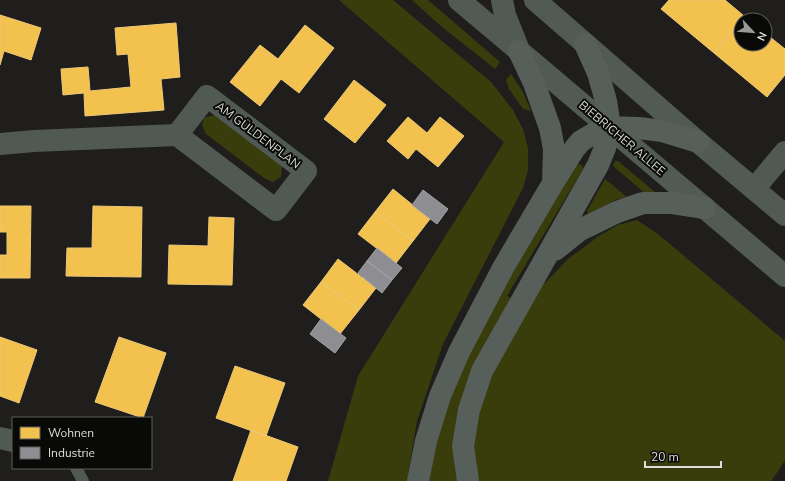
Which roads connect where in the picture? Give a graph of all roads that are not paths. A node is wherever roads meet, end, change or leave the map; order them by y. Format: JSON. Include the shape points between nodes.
{"nodes":[{"id":1,"x":459,"y":0,"type":"edge"},
{"id":2,"x":502,"y":0,"type":"edge"},
{"id":3,"x":535,"y":0,"type":"edge"},
{"id":4,"x":585,"y":44,"type":"junction"},
{"id":5,"x":519,"y":51,"type":"junction"},
{"id":6,"x":610,"y":128,"type":"junction"},
{"id":7,"x":177,"y":135,"type":"junction"},
{"id":8,"x":698,"y":142,"type":"junction"},
{"id":9,"x":0,"y":144,"type":"edge"},
{"id":10,"x":785,"y":152,"type":"edge"},
{"id":11,"x":553,"y":183,"type":"junction"},
{"id":12,"x":754,"y":189,"type":"junction"},
{"id":13,"x":704,"y":208,"type":"junction"},
{"id":14,"x":785,"y":215,"type":"edge"},
{"id":15,"x":545,"y":259,"type":"junction"},
{"id":16,"x":785,"y":276,"type":"edge"},
{"id":17,"x":0,"y":438,"type":"edge"},
{"id":18,"x":12,"y":441,"type":"edge"},
{"id":19,"x":77,"y":469,"type":"edge"},
{"id":20,"x":83,"y":481,"type":"edge"},
{"id":21,"x":418,"y":481,"type":"edge"},
{"id":22,"x":468,"y":481,"type":"edge"}],
"edges":[{"from":1,"to":5,"type":"main road","name":"BIEBRICHER ALLEE"},
{"from":2,"to":5,"type":"main road"},
{"from":3,"to":4,"type":"main road"},
{"from":4,"to":6,"type":"highway","via":[[598,73]]},
{"from":4,"to":8,"type":"main road"},
{"from":5,"to":6,"type":"main road","name":"BIEBRICHER ALLEE"},
{"from":5,"to":11,"type":"highway","via":[[550,128],[554,149]]},
{"from":6,"to":8,"type":"highway","via":[[662,131]]},
{"from":6,"to":11,"type":"highway","via":[[581,141]]},
{"from":6,"to":13,"type":"main road","name":"BIEBRICHER ALLEE"},
{"from":6,"to":15,"type":"highway","via":[[598,165]]},
{"from":7,"to":7,"type":"street","name":"AM GÜLDENPLAN","via":[[276,210],[306,171],[207,96]]},
{"from":7,"to":9,"type":"street"},
{"from":8,"to":12,"type":"main road"},
{"from":10,"to":12,"type":"street"},
{"from":11,"to":21,"type":"highway","via":[[503,268],[459,352],[437,403]]},
{"from":12,"to":14,"type":"main road"},
{"from":13,"to":15,"type":"highway","via":[[672,203],[650,203],[616,212],[580,230]]},
{"from":13,"to":16,"type":"main road","name":"BIEBRICHER ALLEE"},
{"from":15,"to":22,"type":"highway","via":[[482,371],[469,410],[463,446]]},
{"from":17,"to":18,"type":"street"},
{"from":19,"to":20,"type":"lane"}]}
